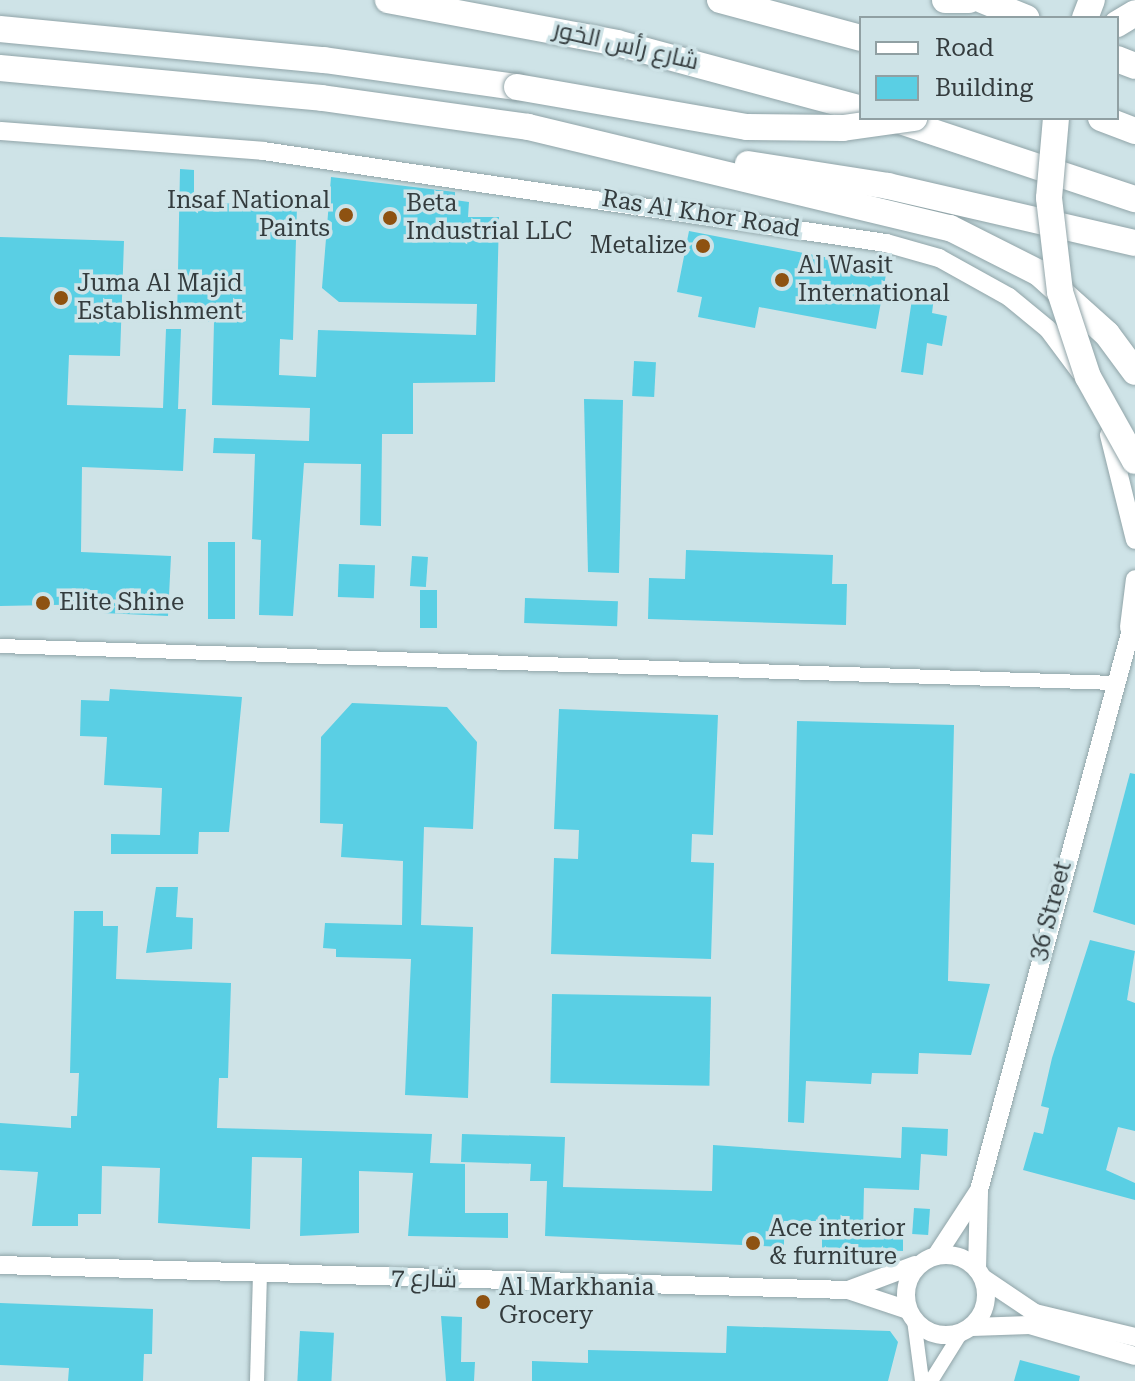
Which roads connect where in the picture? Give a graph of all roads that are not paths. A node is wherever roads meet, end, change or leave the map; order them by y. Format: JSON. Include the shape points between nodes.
{"nodes":[{"id":1,"x":388,"y":0,"type":"edge"},
{"id":2,"x":720,"y":0,"type":"edge"},
{"id":3,"x":945,"y":0,"type":"edge"},
{"id":4,"x":969,"y":0,"type":"edge"},
{"id":5,"x":982,"y":0,"type":"edge"},
{"id":6,"x":1021,"y":16,"type":"edge"},
{"id":7,"x":0,"y":29,"type":"edge"},
{"id":8,"x":859,"y":37,"type":"edge"},
{"id":9,"x":0,"y":68,"type":"edge"},
{"id":10,"x":859,"y":108,"type":"edge"},
{"id":11,"x":897,"y":120,"type":"edge"},
{"id":12,"x":900,"y":120,"type":"edge"},
{"id":13,"x":1056,"y":120,"type":"edge"},
{"id":14,"x":1106,"y":120,"type":"edge"},
{"id":15,"x":0,"y":131,"type":"edge"},
{"id":16,"x":1135,"y":131,"type":"edge"},
{"id":17,"x":661,"y":154,"type":"junction"},
{"id":18,"x":1135,"y":199,"type":"edge"},
{"id":19,"x":1135,"y":243,"type":"edge"},
{"id":20,"x":1135,"y":372,"type":"edge"},
{"id":21,"x":1135,"y":461,"type":"edge"},
{"id":22,"x":1132,"y":494,"type":"edge"},
{"id":23,"x":1135,"y":540,"type":"edge"},
{"id":24,"x":1135,"y":579,"type":"edge"},
{"id":25,"x":1135,"y":615,"type":"edge"},
{"id":26,"x":1128,"y":634,"type":"junction"},
{"id":27,"x":0,"y":646,"type":"edge"},
{"id":28,"x":1114,"y":683,"type":"junction"},
{"id":29,"x":979,"y":1190,"type":"junction"},
{"id":30,"x":936,"y":1256,"type":"junction"},
{"id":31,"x":0,"y":1265,"type":"edge"},
{"id":32,"x":915,"y":1265,"type":"junction"},
{"id":33,"x":260,"y":1274,"type":"junction"},
{"id":34,"x":980,"y":1274,"type":"junction"},
{"id":35,"x":848,"y":1290,"type":"junction"},
{"id":36,"x":911,"y":1315,"type":"junction"},
{"id":37,"x":966,"y":1330,"type":"junction"},
{"id":38,"x":1135,"y":1337,"type":"edge"},
{"id":39,"x":1135,"y":1356,"type":"edge"},
{"id":40,"x":257,"y":1381,"type":"edge"},
{"id":41,"x":922,"y":1381,"type":"edge"},
{"id":42,"x":931,"y":1381,"type":"edge"}],
"edges":[{"from":1,"to":10,"type":"highway","name":"شارع رأس الخور","via":[[617,43]]},
{"from":2,"to":8,"type":"highway"},
{"from":3,"to":4,"type":"highway"},
{"from":5,"to":6,"type":"highway"},
{"from":7,"to":12,"type":"highway","bridge":true,"via":[[337,61],[747,127],[843,128]]},
{"from":9,"to":17,"type":"highway","via":[[391,106]]},
{"from":11,"to":18,"type":"highway"},
{"from":13,"to":21,"type":"highway","bridge":true,"via":[[1049,198],[1060,292],[1088,377]]},
{"from":14,"to":16,"type":"highway"},
{"from":15,"to":22,"type":"street","name":"Ras Al Khor Road","via":[[263,151],[914,250],[987,282],[1048,329],[1091,393]]},
{"from":17,"to":19,"type":"highway","via":[[834,176]]},
{"from":17,"to":20,"type":"highway","via":[[983,241],[1063,292],[1107,334]]},
{"from":22,"to":23,"type":"street","name":"Ras Al Khor Road"},
{"from":24,"to":26,"type":"street"},
{"from":25,"to":26,"type":"street"},
{"from":26,"to":28,"type":"street","name":"36 Street"},
{"from":27,"to":28,"type":"street"},
{"from":28,"to":29,"type":"street","name":"36 Street"},
{"from":29,"to":30,"type":"street","name":"36 Street"},
{"from":29,"to":34,"type":"street","name":"36 Street"},
{"from":30,"to":32,"type":"street"},
{"from":30,"to":34,"type":"street","via":[[951,1255]]},
{"from":31,"to":33,"type":"street","name":"شارع 7"},
{"from":32,"to":35,"type":"street","name":"شارع 7"},
{"from":32,"to":36,"type":"street"},
{"from":33,"to":35,"type":"street","name":"شارع 7"},
{"from":33,"to":40,"type":"street"},
{"from":34,"to":37,"type":"street","via":[[986,1304]]},
{"from":34,"to":38,"type":"street","via":[[1035,1313]]},
{"from":35,"to":36,"type":"street","name":"شارع 7"},
{"from":36,"to":37,"type":"street","via":[[936,1334]]},
{"from":36,"to":41,"type":"street"},
{"from":37,"to":39,"type":"street","via":[[1030,1325]]},
{"from":37,"to":42,"type":"street"}]}
